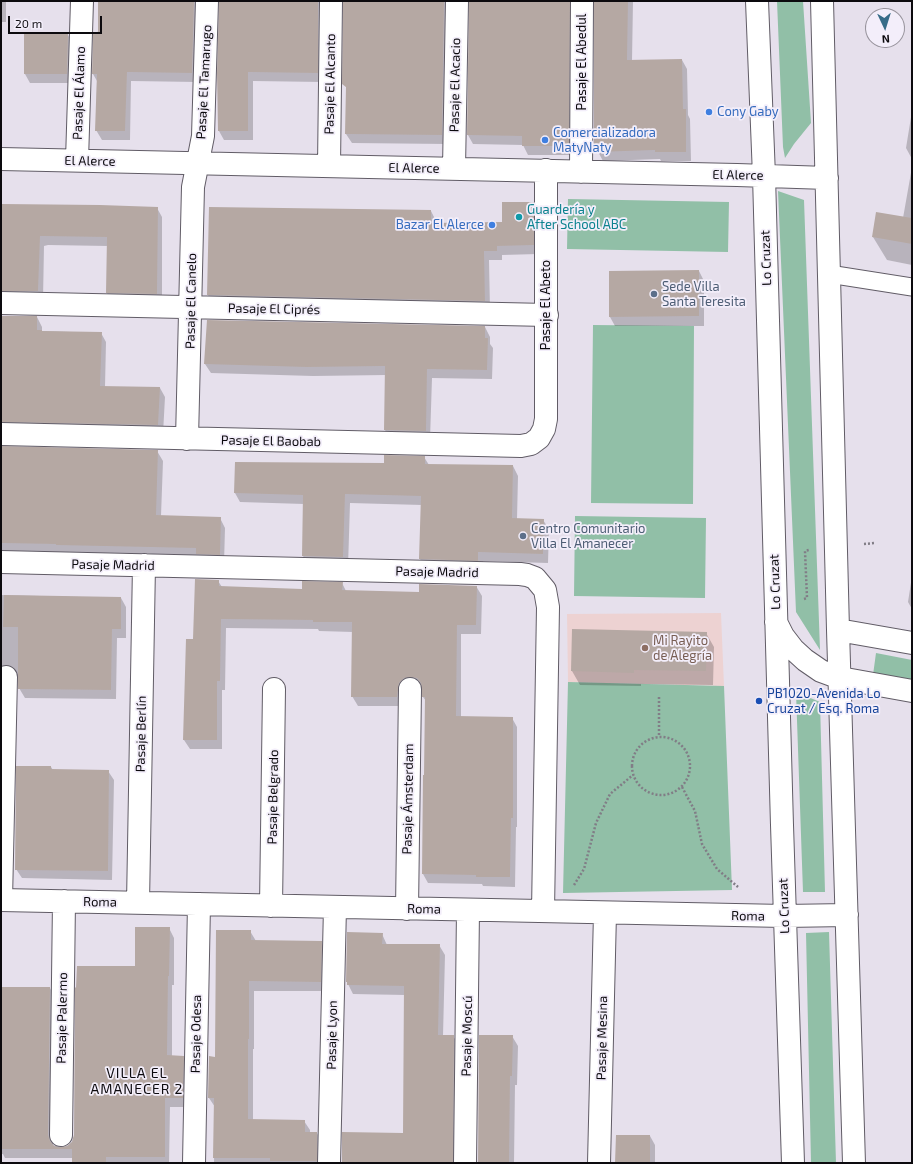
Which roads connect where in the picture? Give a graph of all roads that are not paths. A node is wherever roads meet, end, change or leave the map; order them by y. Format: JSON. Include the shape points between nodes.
{"nodes":[{"id":1,"x":82,"y":1,"type":"edge"},
{"id":2,"x":207,"y":1,"type":"edge"},
{"id":3,"x":331,"y":1,"type":"edge"},
{"id":4,"x":457,"y":1,"type":"edge"},
{"id":5,"x":582,"y":1,"type":"edge"},
{"id":6,"x":757,"y":1,"type":"edge"},
{"id":7,"x":822,"y":1,"type":"edge"},
{"id":8,"x":1,"y":158,"type":"edge"},
{"id":9,"x":77,"y":160,"type":"junction"},
{"id":10,"x":198,"y":163,"type":"junction"},
{"id":11,"x":329,"y":166,"type":"junction"},
{"id":12,"x":454,"y":168,"type":"junction"},
{"id":13,"x":546,"y":170,"type":"junction"},
{"id":14,"x":581,"y":172,"type":"junction"},
{"id":15,"x":764,"y":176,"type":"junction"},
{"id":16,"x":827,"y":178,"type":"junction"},
{"id":17,"x":829,"y":274,"type":"junction"},
{"id":18,"x":912,"y":287,"type":"edge"},
{"id":19,"x":1,"y":303,"type":"edge"},
{"id":20,"x":191,"y":307,"type":"junction"},
{"id":21,"x":546,"y":315,"type":"junction"},
{"id":22,"x":1,"y":434,"type":"edge"},
{"id":23,"x":539,"y":438,"type":"joint"},
{"id":24,"x":187,"y":439,"type":"junction"},
{"id":25,"x":1,"y":562,"type":"edge"},
{"id":26,"x":144,"y":565,"type":"junction"},
{"id":27,"x":776,"y":621,"type":"junction"},
{"id":28,"x":838,"y":630,"type":"junction"},
{"id":29,"x":912,"y":643,"type":"edge"},
{"id":30,"x":6,"y":677,"type":"dead end"},
{"id":31,"x":840,"y":678,"type":"junction"},
{"id":32,"x":274,"y":689,"type":"dead end"},
{"id":33,"x":410,"y":689,"type":"dead end"},
{"id":34,"x":912,"y":691,"type":"edge"},
{"id":35,"x":1,"y":900,"type":"edge"},
{"id":36,"x":64,"y":901,"type":"junction"},
{"id":37,"x":138,"y":903,"type":"junction"},
{"id":38,"x":199,"y":904,"type":"junction"},
{"id":39,"x":272,"y":906,"type":"junction"},
{"id":40,"x":335,"y":907,"type":"junction"},
{"id":41,"x":407,"y":909,"type":"junction"},
{"id":42,"x":468,"y":910,"type":"junction"},
{"id":43,"x":543,"y":911,"type":"junction"},
{"id":44,"x":605,"y":913,"type":"junction"},
{"id":45,"x":847,"y":915,"type":"junction"},
{"id":46,"x":784,"y":916,"type":"junction"},
{"id":47,"x":60,"y":1135,"type":"dead end"},
{"id":48,"x":194,"y":1163,"type":"edge"},
{"id":49,"x":329,"y":1163,"type":"edge"},
{"id":50,"x":465,"y":1163,"type":"edge"},
{"id":51,"x":599,"y":1163,"type":"edge"},
{"id":52,"x":793,"y":1163,"type":"edge"},
{"id":53,"x":854,"y":1163,"type":"edge"}],
"edges":[{"from":1,"to":9,"type":"street","name":"Pasaje El Álamo"},
{"from":2,"to":10,"type":"street","name":"Pasaje El Tamarugo","via":[[203,136]]},
{"from":3,"to":11,"type":"street","name":"Pasaje El Alcanto"},
{"from":4,"to":12,"type":"street","name":"Pasaje El Acacio"},
{"from":5,"to":14,"type":"street","name":"Pasaje El Abedul"},
{"from":6,"to":15,"type":"street","name":"Lo Cruzat"},
{"from":7,"to":16,"type":"street"},
{"from":8,"to":9,"type":"street","name":"El Alerce"},
{"from":9,"to":10,"type":"street","name":"El Alerce"},
{"from":10,"to":11,"type":"street","name":"El Alerce"},
{"from":10,"to":20,"type":"street","name":"Pasaje El Canelo","via":[[193,187]]},
{"from":11,"to":12,"type":"street","name":"El Alerce"},
{"from":12,"to":13,"type":"street","name":"El Alerce"},
{"from":13,"to":14,"type":"street","name":"El Alerce"},
{"from":13,"to":21,"type":"street","name":"Pasaje El Abeto"},
{"from":14,"to":15,"type":"street","name":"El Alerce"},
{"from":15,"to":16,"type":"street","name":"El Alerce"},
{"from":15,"to":27,"type":"street","name":"Lo Cruzat"},
{"from":16,"to":17,"type":"street"},
{"from":17,"to":18,"type":"lane"},
{"from":17,"to":28,"type":"street"},
{"from":19,"to":20,"type":"street","name":"Pasaje El Ciprés"},
{"from":20,"to":21,"type":"street","name":"Pasaje El Ciprés"},
{"from":20,"to":24,"type":"street","name":"Pasaje El Canelo"},
{"from":21,"to":23,"type":"street","name":"Pasaje El Abeto","via":[[546,419]]},
{"from":22,"to":24,"type":"street","name":"Pasaje El Baobab"},
{"from":23,"to":24,"type":"street","name":"Pasaje El Baobab","via":[[531,444],[521,446]]},
{"from":25,"to":26,"type":"street","name":"Pasaje Madrid"},
{"from":26,"to":37,"type":"street","name":"Pasaje Berlín"},
{"from":26,"to":43,"type":"street","name":"Pasaje Madrid","via":[[520,574],[535,578],[545,590],[548,607]]},
{"from":27,"to":31,"type":"street","via":[[786,640],[805,660],[821,671]]},
{"from":27,"to":46,"type":"street","name":"Lo Cruzat"},
{"from":28,"to":29,"type":"street"},
{"from":28,"to":31,"type":"street"},
{"from":30,"to":35,"type":"street"},
{"from":31,"to":34,"type":"street"},
{"from":31,"to":45,"type":"street"},
{"from":32,"to":39,"type":"street","name":"Pasaje Belgrado"},
{"from":33,"to":41,"type":"street","name":"Pasaje Ámsterdam"},
{"from":35,"to":36,"type":"street","name":"Roma"},
{"from":36,"to":37,"type":"street","name":"Roma"},
{"from":36,"to":47,"type":"street","name":"Pasaje Palermo"},
{"from":37,"to":38,"type":"street","name":"Roma"},
{"from":38,"to":39,"type":"street","name":"Roma"},
{"from":38,"to":48,"type":"street","name":"Pasaje Odesa"},
{"from":39,"to":40,"type":"street","name":"Roma"},
{"from":40,"to":41,"type":"street","name":"Roma"},
{"from":40,"to":49,"type":"street","name":"Pasaje Lyon"},
{"from":41,"to":42,"type":"street","name":"Roma"},
{"from":42,"to":43,"type":"street","name":"Roma"},
{"from":42,"to":50,"type":"street","name":"Pasaje Moscú"},
{"from":43,"to":44,"type":"street","name":"Roma"},
{"from":44,"to":46,"type":"street","name":"Roma"},
{"from":44,"to":51,"type":"street","name":"Pasaje Mesina"},
{"from":45,"to":46,"type":"street","name":"Roma"},
{"from":45,"to":53,"type":"street"},
{"from":46,"to":52,"type":"street","name":"Lo Cruzat"}]}
